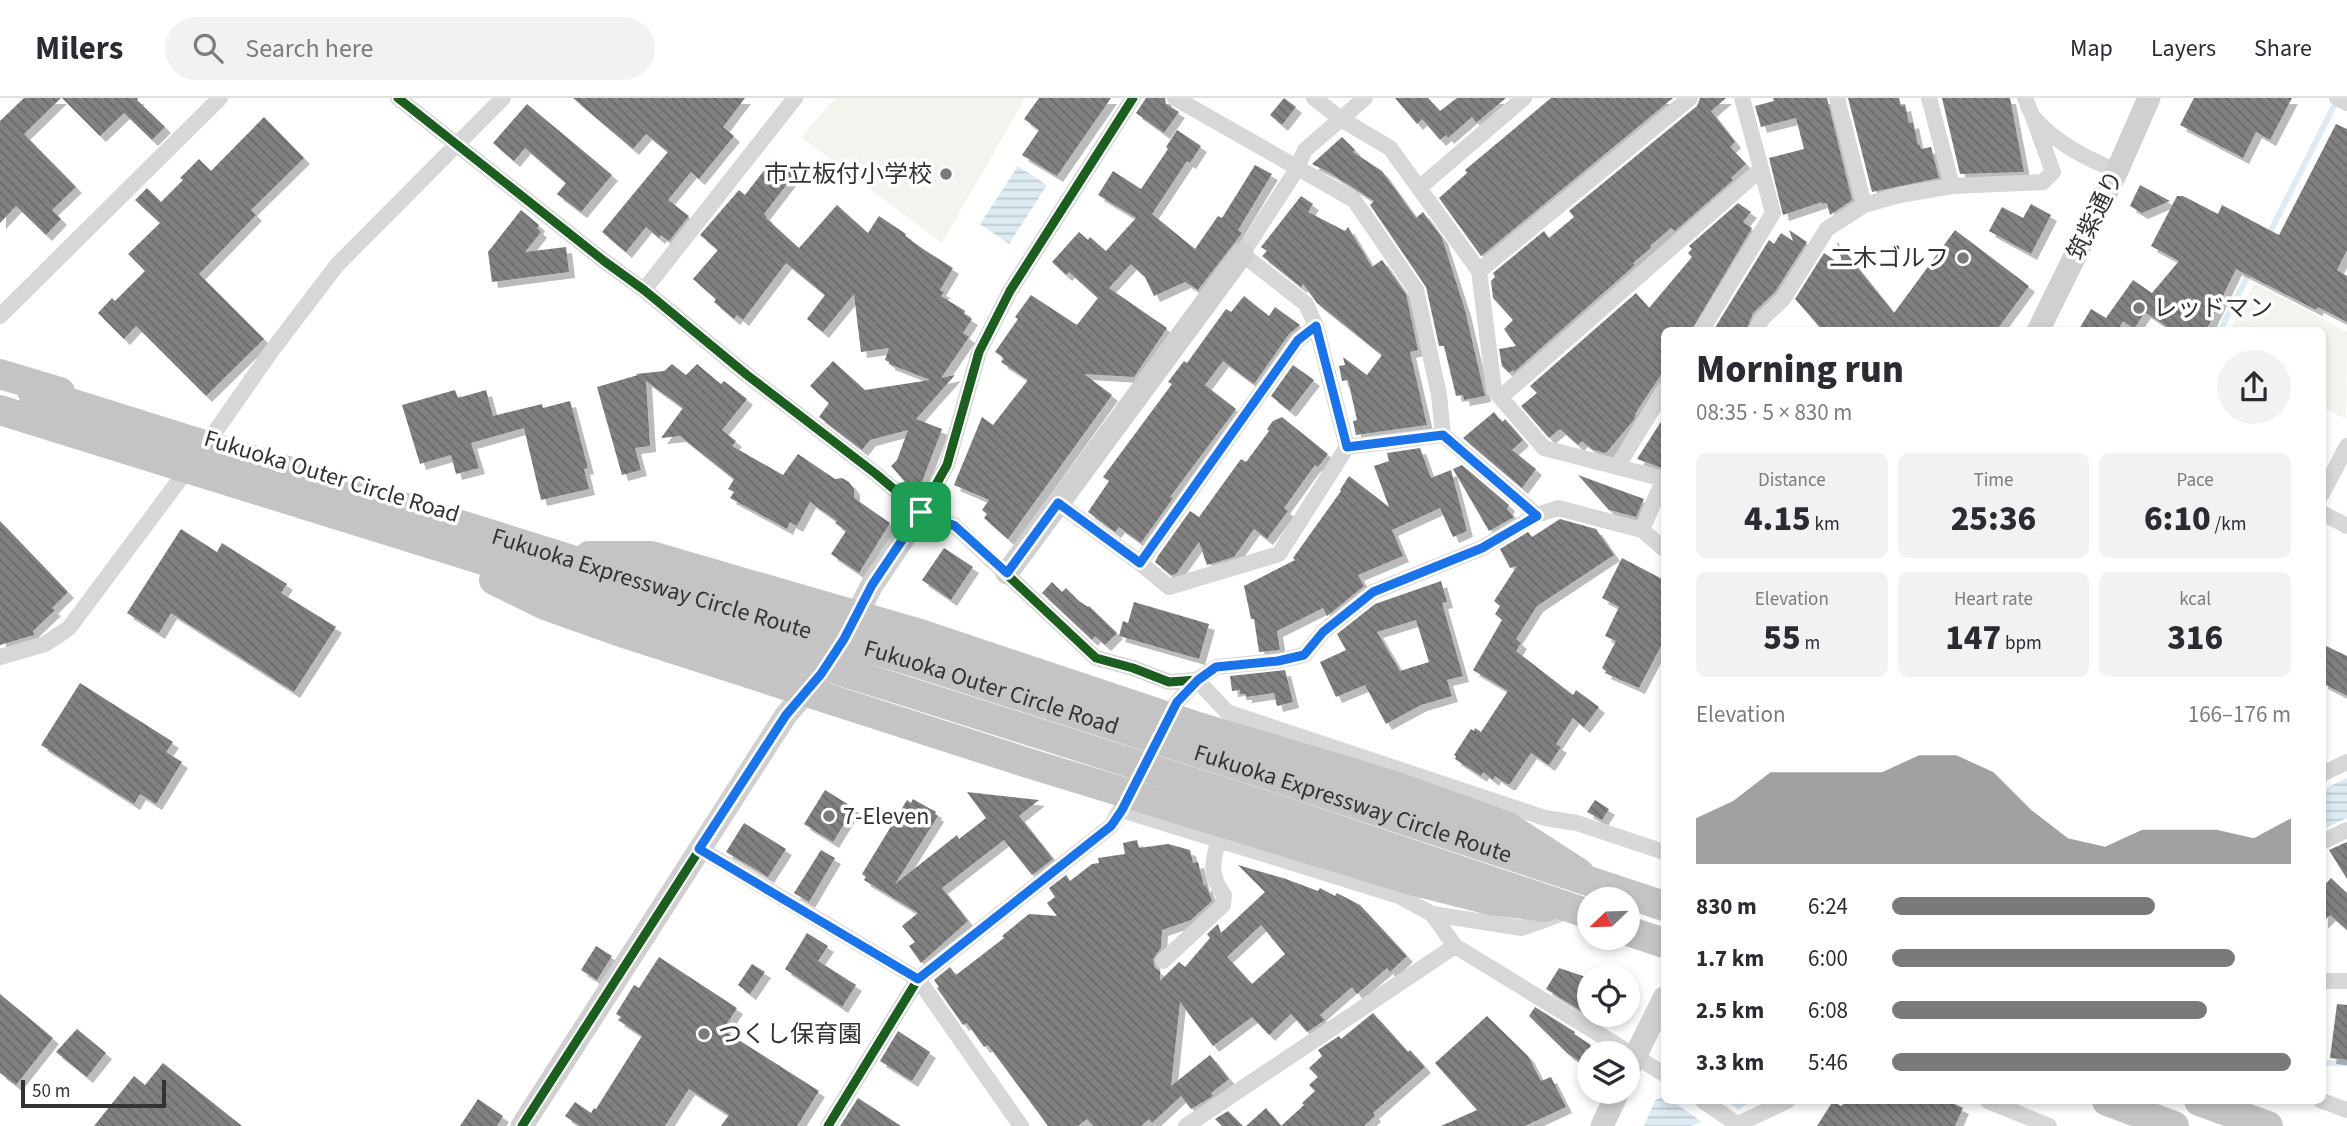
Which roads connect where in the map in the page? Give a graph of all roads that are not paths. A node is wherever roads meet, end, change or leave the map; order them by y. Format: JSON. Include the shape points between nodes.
{"nodes":[{"id":1,"x":220,"y":98,"type":"edge"},
{"id":2,"x":398,"y":98,"type":"edge"},
{"id":3,"x":503,"y":98,"type":"edge"},
{"id":4,"x":795,"y":98,"type":"edge"},
{"id":5,"x":1133,"y":98,"type":"edge"},
{"id":6,"x":1175,"y":98,"type":"edge"},
{"id":7,"x":1314,"y":98,"type":"edge"},
{"id":8,"x":1365,"y":98,"type":"edge"},
{"id":9,"x":1524,"y":98,"type":"edge"},
{"id":10,"x":1690,"y":98,"type":"edge"},
{"id":11,"x":1742,"y":98,"type":"edge"},
{"id":12,"x":1837,"y":98,"type":"edge"},
{"id":13,"x":1930,"y":98,"type":"edge"},
{"id":14,"x":2025,"y":98,"type":"edge"},
{"id":15,"x":2149,"y":98,"type":"edge"},
{"id":16,"x":2337,"y":98,"type":"edge"},
{"id":17,"x":2347,"y":103,"type":"edge"},
{"id":18,"x":2033,"y":117,"type":"junction"},
{"id":19,"x":1341,"y":119,"type":"junction"},
{"id":20,"x":457,"y":146,"type":"junction"},
{"id":21,"x":1297,"y":167,"type":"junction"},
{"id":22,"x":1761,"y":169,"type":"junction"},
{"id":23,"x":2117,"y":171,"type":"junction"},
{"id":24,"x":1952,"y":186,"type":"junction"},
{"id":25,"x":1419,"y":188,"type":"junction"},
{"id":26,"x":1864,"y":205,"type":"junction"},
{"id":27,"x":1242,"y":254,"type":"junction"},
{"id":28,"x":1479,"y":271,"type":"junction"},
{"id":29,"x":645,"y":290,"type":"junction"},
{"id":30,"x":0,"y":316,"type":"edge"},
{"id":31,"x":1316,"y":326,"type":"junction"},
{"id":32,"x":1703,"y":327,"type":"edge"},
{"id":33,"x":1758,"y":327,"type":"edge"},
{"id":34,"x":2040,"y":327,"type":"edge"},
{"id":35,"x":0,"y":377,"type":"edge"},
{"id":36,"x":1661,"y":395,"type":"edge"},
{"id":37,"x":1501,"y":397,"type":"junction"},
{"id":38,"x":0,"y":410,"type":"edge"},
{"id":39,"x":0,"y":418,"type":"edge"},
{"id":40,"x":1443,"y":435,"type":"junction"},
{"id":41,"x":210,"y":439,"type":"junction"},
{"id":42,"x":2347,"y":446,"type":"edge"},
{"id":43,"x":1347,"y":447,"type":"junction"},
{"id":44,"x":1617,"y":467,"type":"junction"},
{"id":45,"x":183,"y":475,"type":"junction"},
{"id":46,"x":1661,"y":478,"type":"edge"},
{"id":47,"x":1661,"y":486,"type":"edge"},
{"id":48,"x":2326,"y":486,"type":"edge"},
{"id":49,"x":1058,"y":503,"type":"junction"},
{"id":50,"x":921,"y":512,"type":"junction"},
{"id":51,"x":2326,"y":515,"type":"edge"},
{"id":52,"x":1537,"y":516,"type":"junction"},
{"id":53,"x":2347,"y":526,"type":"edge"},
{"id":54,"x":1642,"y":530,"type":"junction"},
{"id":55,"x":402,"y":536,"type":"junction"},
{"id":56,"x":1661,"y":546,"type":"edge"},
{"id":57,"x":557,"y":555,"type":"junction"},
{"id":58,"x":1140,"y":563,"type":"junction"},
{"id":59,"x":1007,"y":573,"type":"junction"},
{"id":60,"x":844,"y":639,"type":"junction"},
{"id":61,"x":0,"y":657,"type":"edge"},
{"id":62,"x":821,"y":674,"type":"junction"},
{"id":63,"x":1198,"y":680,"type":"junction"},
{"id":64,"x":1160,"y":736,"type":"junction"},
{"id":65,"x":2347,"y":762,"type":"edge"},
{"id":66,"x":1140,"y":772,"type":"junction"},
{"id":67,"x":2326,"y":772,"type":"edge"},
{"id":68,"x":1122,"y":810,"type":"junction"},
{"id":69,"x":2347,"y":830,"type":"edge"},
{"id":70,"x":1219,"y":839,"type":"junction"},
{"id":71,"x":2326,"y":840,"type":"edge"},
{"id":72,"x":699,"y":849,"type":"junction"},
{"id":73,"x":1661,"y":851,"type":"edge"},
{"id":74,"x":1584,"y":876,"type":"junction"},
{"id":75,"x":1661,"y":897,"type":"edge"},
{"id":76,"x":1661,"y":905,"type":"edge"},
{"id":77,"x":1577,"y":912,"type":"edge"},
{"id":78,"x":1577,"y":912,"type":"edge"},
{"id":79,"x":1577,"y":913,"type":"edge"},
{"id":80,"x":1432,"y":914,"type":"junction"},
{"id":81,"x":1577,"y":915,"type":"edge"},
{"id":82,"x":1640,"y":933,"type":"edge"},
{"id":83,"x":1661,"y":941,"type":"edge"},
{"id":84,"x":1455,"y":946,"type":"junction"},
{"id":85,"x":1163,"y":961,"type":"dead end"},
{"id":86,"x":918,"y":979,"type":"junction"},
{"id":87,"x":2326,"y":981,"type":"edge"},
{"id":88,"x":2347,"y":981,"type":"edge"},
{"id":89,"x":1661,"y":1004,"type":"edge"},
{"id":90,"x":1612,"y":1041,"type":"edge"},
{"id":91,"x":1640,"y":1046,"type":"edge"},
{"id":92,"x":1640,"y":1067,"type":"edge"},
{"id":93,"x":1661,"y":1073,"type":"edge"},
{"id":94,"x":2326,"y":1102,"type":"edge"},
{"id":95,"x":1611,"y":1104,"type":"edge"},
{"id":96,"x":1707,"y":1104,"type":"edge"},
{"id":97,"x":1781,"y":1104,"type":"edge"},
{"id":98,"x":1995,"y":1104,"type":"edge"},
{"id":99,"x":2116,"y":1104,"type":"edge"},
{"id":100,"x":2214,"y":1104,"type":"edge"},
{"id":101,"x":2231,"y":1104,"type":"edge"},
{"id":102,"x":2347,"y":1110,"type":"edge"},
{"id":103,"x":2262,"y":1114,"type":"edge"},
{"id":104,"x":1601,"y":1122,"type":"edge"},
{"id":105,"x":522,"y":1126,"type":"edge"},
{"id":106,"x":828,"y":1126,"type":"edge"},
{"id":107,"x":1021,"y":1126,"type":"edge"},
{"id":108,"x":1186,"y":1126,"type":"edge"},
{"id":109,"x":1737,"y":1126,"type":"edge"},
{"id":110,"x":2049,"y":1126,"type":"edge"},
{"id":111,"x":2174,"y":1126,"type":"edge"},
{"id":112,"x":2288,"y":1126,"type":"edge"}],
"edges":[{"from":1,"to":30,"type":"street"},
{"from":2,"to":20,"type":"street"},
{"from":3,"to":20,"type":"street"},
{"from":4,"to":29,"type":"street"},
{"from":5,"to":50,"type":"street","via":[[1010,291],[979,352],[947,465]]},
{"from":6,"to":21,"type":"street"},
{"from":7,"to":19,"type":"street"},
{"from":8,"to":19,"type":"street"},
{"from":9,"to":25,"type":"street"},
{"from":10,"to":28,"type":"street"},
{"from":11,"to":22,"type":"street"},
{"from":12,"to":26,"type":"street"},
{"from":13,"to":24,"type":"street"},
{"from":14,"to":18,"type":"street"},
{"from":15,"to":23,"type":"street","name":"筑紫通り"},
{"from":16,"to":17,"type":"street"},
{"from":18,"to":23,"type":"street","via":[[2055,138]]},
{"from":18,"to":24,"type":"street","via":[[2053,172],[2043,182]]},
{"from":19,"to":21,"type":"street","via":[[1305,150]]},
{"from":19,"to":25,"type":"street","via":[[1390,148]]},
{"from":20,"to":29,"type":"street"},
{"from":20,"to":41,"type":"street","via":[[337,265]]},
{"from":21,"to":27,"type":"street"},
{"from":21,"to":40,"type":"street","via":[[1354,200],[1416,290]]},
{"from":22,"to":32,"type":"street","via":[[1773,213]]},
{"from":22,"to":37,"type":"street"},
{"from":23,"to":34,"type":"street","name":"筑紫通り"},
{"from":24,"to":26,"type":"street"},
{"from":25,"to":28,"type":"street"},
{"from":26,"to":33,"type":"street","via":[[1827,229],[1783,299]]},
{"from":27,"to":31,"type":"street","via":[[1306,304]]},
{"from":27,"to":49,"type":"street"},
{"from":28,"to":37,"type":"street","via":[[1494,390]]},
{"from":29,"to":50,"type":"street"},
{"from":31,"to":43,"type":"street"},
{"from":31,"to":58,"type":"street","via":[[1298,340]]},
{"from":35,"to":41,"type":"highway","name":"Fukuoka Outer Circle Road"},
{"from":35,"to":57,"type":"highway","name":"Fukuoka Expressway Circle Route","bridge":true,"via":[[32,391]]},
{"from":36,"to":44,"type":"street"},
{"from":37,"to":44,"type":"street","via":[[1544,448]]},
{"from":38,"to":55,"type":"highway","name":"Fukuoka Expressway Circle Route","bridge":true},
{"from":39,"to":45,"type":"highway","name":"Fukuoka Outer Circle Road"},
{"from":40,"to":43,"type":"street"},
{"from":40,"to":52,"type":"street"},
{"from":41,"to":45,"type":"street"},
{"from":41,"to":60,"type":"highway","name":"Fukuoka Outer Circle Road"},
{"from":42,"to":48,"type":"street"},
{"from":43,"to":58,"type":"street","via":[[1279,554],[1169,587]]},
{"from":44,"to":46,"type":"street"},
{"from":45,"to":61,"type":"street","via":[[69,628],[45,644]]},
{"from":45,"to":62,"type":"highway","name":"Fukuoka Outer Circle Road"},
{"from":47,"to":54,"type":"street"},
{"from":49,"to":58,"type":"street"},
{"from":49,"to":59,"type":"street"},
{"from":50,"to":59,"type":"street","via":[[955,526]]},
{"from":50,"to":60,"type":"street","via":[[872,585]]},
{"from":51,"to":53,"type":"street"},
{"from":52,"to":54,"type":"street","via":[[1558,508]]},
{"from":52,"to":63,"type":"street","via":[[1482,548],[1373,592],[1323,632],[1304,655],[1216,667]]},
{"from":54,"to":56,"type":"street"},
{"from":55,"to":77,"type":"highway","name":"Fukuoka Expressway Circle Route","bridge":true,"via":[[1263,805]]},
{"from":55,"to":79,"type":"highway","bridge":true,"via":[[545,605],[1031,764],[1411,880],[1490,900]]},
{"from":57,"to":74,"type":"highway","bridge":true,"via":[[651,556],[920,634],[1506,825]]},
{"from":57,"to":76,"type":"highway","name":"Fukuoka Expressway Circle Route","bridge":true,"via":[[925,665]]},
{"from":59,"to":63,"type":"street","via":[[1096,658],[1169,682]]},
{"from":60,"to":62,"type":"street"},
{"from":60,"to":64,"type":"highway","name":"Fukuoka Outer Circle Road"},
{"from":62,"to":66,"type":"highway","name":"Fukuoka Outer Circle Road"},
{"from":62,"to":72,"type":"street","via":[[786,715]]},
{"from":63,"to":64,"type":"street","via":[[1177,702]]},
{"from":63,"to":73,"type":"street","via":[[1227,712],[1545,818],[1577,823]]},
{"from":64,"to":66,"type":"street"},
{"from":64,"to":74,"type":"highway","name":"Fukuoka Outer Circle Road"},
{"from":65,"to":67,"type":"street"},
{"from":66,"to":68,"type":"street"},
{"from":66,"to":78,"type":"highway","name":"Fukuoka Outer Circle Road"},
{"from":68,"to":70,"type":"street"},
{"from":68,"to":86,"type":"street","via":[[1111,826]]},
{"from":69,"to":71,"type":"street"},
{"from":70,"to":80,"type":"street","via":[[1399,896]]},
{"from":70,"to":85,"type":"street","via":[[1213,871],[1224,895],[1223,905]]},
{"from":72,"to":86,"type":"street"},
{"from":72,"to":105,"type":"street"},
{"from":74,"to":75,"type":"highway","name":"Fukuoka Outer Circle Road"},
{"from":80,"to":81,"type":"street","via":[[1522,928]]},
{"from":80,"to":84,"type":"street"},
{"from":82,"to":83,"type":"highway"},
{"from":84,"to":90,"type":"street"},
{"from":84,"to":108,"type":"street"},
{"from":86,"to":106,"type":"street"},
{"from":86,"to":107,"type":"street"},
{"from":87,"to":88,"type":"street"},
{"from":89,"to":91,"type":"street"},
{"from":92,"to":93,"type":"street"},
{"from":94,"to":102,"type":"street"},
{"from":95,"to":104,"type":"street"},
{"from":96,"to":109,"type":"street"},
{"from":97,"to":109,"type":"street"},
{"from":98,"to":110,"type":"street"},
{"from":99,"to":111,"type":"highway"},
{"from":100,"to":103,"type":"highway"},
{"from":101,"to":103,"type":"highway"},
{"from":103,"to":112,"type":"highway"}]}
